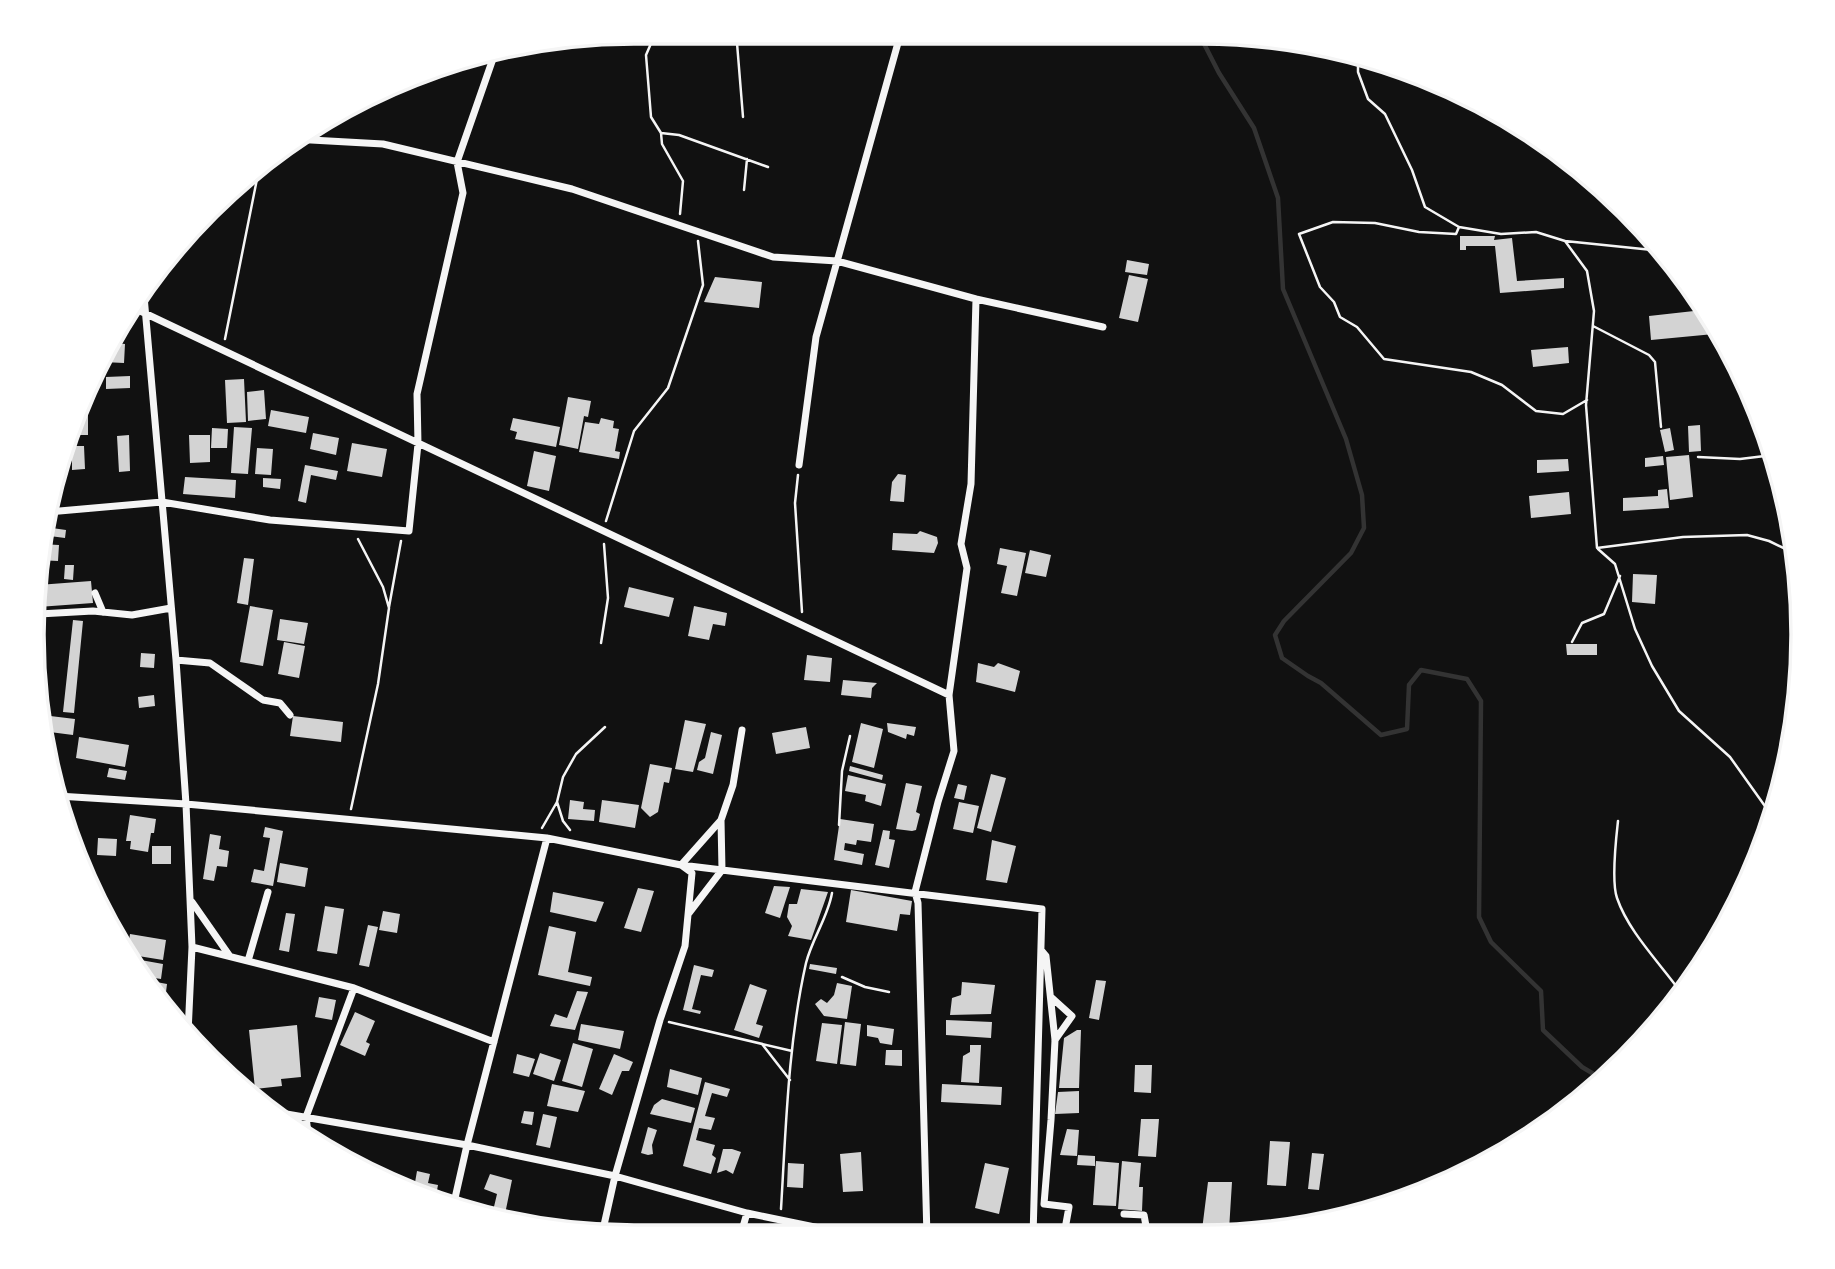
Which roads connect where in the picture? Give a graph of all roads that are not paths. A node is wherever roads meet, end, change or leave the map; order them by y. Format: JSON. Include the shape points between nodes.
{"nodes":[{"id":1,"x":898,"y":44,"type":"edge"},
{"id":2,"x":492,"y":62,"type":"edge"},
{"id":3,"x":311,"y":140,"type":"edge"},
{"id":4,"x":457,"y":162,"type":"junction"},
{"id":5,"x":837,"y":261,"type":"junction"},
{"id":6,"x":976,"y":299,"type":"junction"},
{"id":7,"x":145,"y":304,"type":"edge"},
{"id":8,"x":140,"y":311,"type":"edge"},
{"id":9,"x":146,"y":315,"type":"junction"},
{"id":10,"x":1103,"y":327,"type":"dead end"},
{"id":11,"x":418,"y":444,"type":"junction"},
{"id":12,"x":799,"y":465,"type":"road end"},
{"id":13,"x":162,"y":502,"type":"junction"},
{"id":14,"x":57,"y":511,"type":"edge"},
{"id":15,"x":95,"y":593,"type":"dead end"},
{"id":16,"x":171,"y":608,"type":"junction"},
{"id":17,"x":103,"y":612,"type":"junction"},
{"id":18,"x":45,"y":614,"type":"edge"},
{"id":19,"x":176,"y":660,"type":"junction"},
{"id":20,"x":950,"y":695,"type":"junction"},
{"id":21,"x":290,"y":715,"type":"dead end"},
{"id":22,"x":742,"y":730,"type":"dead end"},
{"id":23,"x":67,"y":797,"type":"edge"},
{"id":24,"x":186,"y":804,"type":"junction"},
{"id":25,"x":721,"y":820,"type":"junction"},
{"id":26,"x":547,"y":838,"type":"junction"},
{"id":27,"x":681,"y":865,"type":"junction"},
{"id":28,"x":722,"y":870,"type":"junction"},
{"id":29,"x":268,"y":892,"type":"dead end"},
{"id":30,"x":915,"y":892,"type":"junction"},
{"id":31,"x":191,"y":901,"type":"junction"},
{"id":32,"x":689,"y":914,"type":"junction"},
{"id":33,"x":192,"y":947,"type":"junction"},
{"id":34,"x":1041,"y":950,"type":"junction"},
{"id":35,"x":229,"y":956,"type":"junction"},
{"id":36,"x":248,"y":961,"type":"junction"},
{"id":37,"x":354,"y":988,"type":"junction"},
{"id":38,"x":1051,"y":997,"type":"junction"},
{"id":39,"x":189,"y":1022,"type":"edge"},
{"id":40,"x":1055,"y":1040,"type":"junction"},
{"id":41,"x":494,"y":1042,"type":"junction"},
{"id":42,"x":292,"y":1116,"type":"edge"},
{"id":43,"x":306,"y":1117,"type":"junction"},
{"id":44,"x":307,"y":1127,"type":"edge"},
{"id":45,"x":467,"y":1145,"type":"junction"},
{"id":46,"x":615,"y":1175,"type":"junction"},
{"id":47,"x":455,"y":1197,"type":"edge"},
{"id":48,"x":747,"y":1213,"type":"junction"},
{"id":49,"x":1125,"y":1214,"type":"dead end"},
{"id":50,"x":603,"y":1224,"type":"edge"},
{"id":51,"x":744,"y":1225,"type":"edge"},
{"id":52,"x":804,"y":1225,"type":"edge"},
{"id":53,"x":927,"y":1225,"type":"edge"},
{"id":54,"x":1033,"y":1225,"type":"edge"},
{"id":55,"x":1066,"y":1225,"type":"edge"},
{"id":56,"x":1146,"y":1225,"type":"edge"}],
"edges":[{"from":1,"to":5,"type":"street"},
{"from":2,"to":4,"type":"street"},
{"from":3,"to":4,"type":"street","via":[[383,144]]},
{"from":4,"to":5,"type":"street","via":[[572,189],[773,257]]},
{"from":4,"to":11,"type":"street","via":[[463,193],[417,394]]},
{"from":5,"to":6,"type":"street"},
{"from":5,"to":12,"type":"street","via":[[816,337]]},
{"from":6,"to":10,"type":"street"},
{"from":6,"to":20,"type":"street","via":[[971,484],[961,544],[967,568]]},
{"from":7,"to":9,"type":"street"},
{"from":8,"to":9,"type":"street"},
{"from":9,"to":11,"type":"street"},
{"from":9,"to":13,"type":"street"},
{"from":11,"to":13,"type":"street","via":[[410,531],[270,520]]},
{"from":11,"to":20,"type":"street"},
{"from":13,"to":14,"type":"street"},
{"from":13,"to":16,"type":"street"},
{"from":15,"to":17,"type":"street"},
{"from":16,"to":17,"type":"street","via":[[132,615]]},
{"from":16,"to":19,"type":"street"},
{"from":17,"to":18,"type":"street"},
{"from":19,"to":21,"type":"street","via":[[210,663],[262,700],[280,703]]},
{"from":19,"to":24,"type":"street"},
{"from":20,"to":30,"type":"street","via":[[954,751]]},
{"from":22,"to":25,"type":"street","via":[[733,785]]},
{"from":23,"to":24,"type":"street"},
{"from":24,"to":26,"type":"street"},
{"from":24,"to":31,"type":"street"},
{"from":25,"to":27,"type":"street"},
{"from":25,"to":28,"type":"street"},
{"from":26,"to":27,"type":"street"},
{"from":26,"to":41,"type":"street"},
{"from":27,"to":28,"type":"street"},
{"from":27,"to":32,"type":"street","via":[[692,873]]},
{"from":28,"to":30,"type":"street"},
{"from":28,"to":32,"type":"street"},
{"from":29,"to":36,"type":"street"},
{"from":30,"to":34,"type":"street","via":[[1042,909]]},
{"from":30,"to":53,"type":"street"},
{"from":31,"to":33,"type":"street"},
{"from":31,"to":35,"type":"street"},
{"from":32,"to":46,"type":"street","via":[[685,946]]},
{"from":33,"to":35,"type":"street"},
{"from":33,"to":39,"type":"street"},
{"from":34,"to":38,"type":"street","via":[[1046,956]]},
{"from":34,"to":54,"type":"street"},
{"from":35,"to":36,"type":"street"},
{"from":36,"to":37,"type":"street"},
{"from":37,"to":41,"type":"street"},
{"from":37,"to":43,"type":"street"},
{"from":38,"to":40,"type":"street"},
{"from":38,"to":40,"type":"street","via":[[1072,1016]]},
{"from":40,"to":55,"type":"street","via":[[1044,1204],[1069,1207]]},
{"from":41,"to":45,"type":"street"},
{"from":42,"to":43,"type":"street"},
{"from":43,"to":44,"type":"street"},
{"from":43,"to":45,"type":"street"},
{"from":45,"to":46,"type":"street"},
{"from":45,"to":47,"type":"street"},
{"from":46,"to":48,"type":"street"},
{"from":46,"to":50,"type":"street"},
{"from":48,"to":51,"type":"street"},
{"from":48,"to":52,"type":"street"},
{"from":49,"to":56,"type":"street","via":[[1144,1215]]}]}
